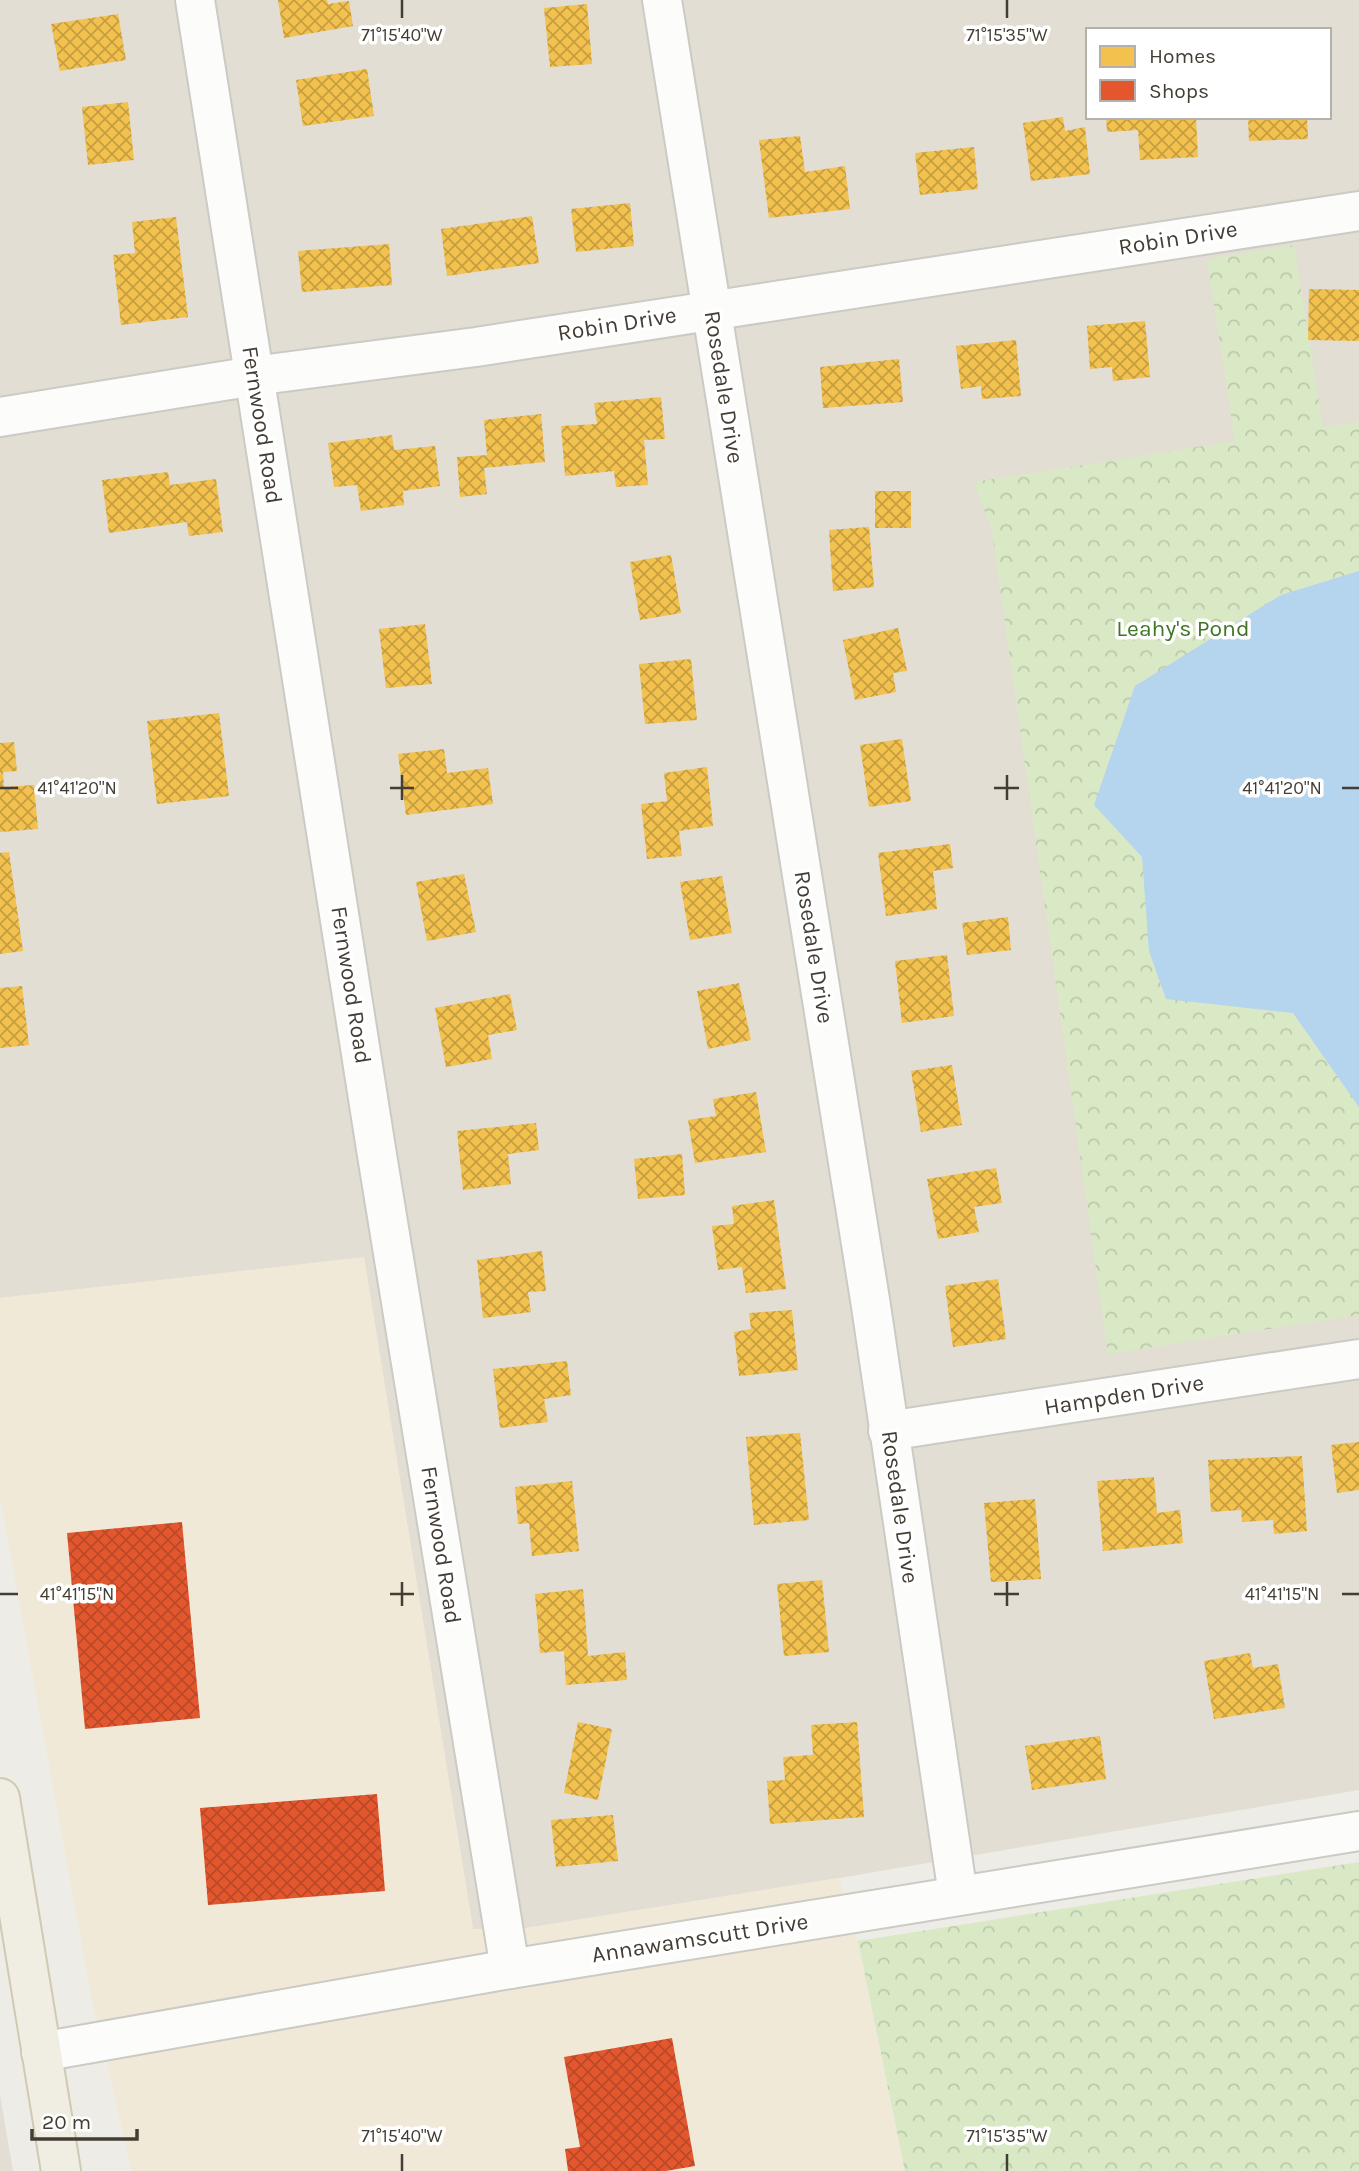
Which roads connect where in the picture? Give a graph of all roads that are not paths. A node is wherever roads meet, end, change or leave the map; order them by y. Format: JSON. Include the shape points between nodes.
{"nodes":[{"id":1,"x":194,"y":0,"type":"edge"},
{"id":2,"x":662,"y":0,"type":"edge"},
{"id":3,"x":1359,"y":211,"type":"edge"},
{"id":4,"x":712,"y":309,"type":"junction"},
{"id":5,"x":254,"y":376,"type":"junction"},
{"id":6,"x":0,"y":417,"type":"edge"},
{"id":7,"x":1359,"y":1359,"type":"edge"},
{"id":8,"x":888,"y":1432,"type":"junction"},
{"id":9,"x":0,"y":1798,"type":"edge"},
{"id":10,"x":1359,"y":1831,"type":"edge"},
{"id":11,"x":958,"y":1895,"type":"junction"},
{"id":12,"x":510,"y":1969,"type":"junction"},
{"id":13,"x":41,"y":2052,"type":"junction"},
{"id":14,"x":61,"y":2171,"type":"edge"}],
"edges":[{"from":1,"to":5,"type":"street","name":"Fernwood Road"},
{"from":2,"to":4,"type":"street","name":"Rosedale Drive"},
{"from":3,"to":4,"type":"street","name":"Robin Drive"},
{"from":4,"to":5,"type":"street","name":"Robin Drive"},
{"from":4,"to":8,"type":"street","name":"Rosedale Drive"},
{"from":5,"to":6,"type":"street","name":"Robin Drive"},
{"from":5,"to":12,"type":"street","name":"Fernwood Road"},
{"from":7,"to":8,"type":"street","name":"Hampden Drive"},
{"from":8,"to":11,"type":"street","name":"Rosedale Drive"},
{"from":9,"to":13,"type":"main road"},
{"from":10,"to":11,"type":"street","name":"Annawamscutt Drive"},
{"from":11,"to":12,"type":"street","name":"Annawamscutt Drive"},
{"from":12,"to":13,"type":"street","name":"Annawamscutt Drive"},
{"from":13,"to":14,"type":"main road"}]}
